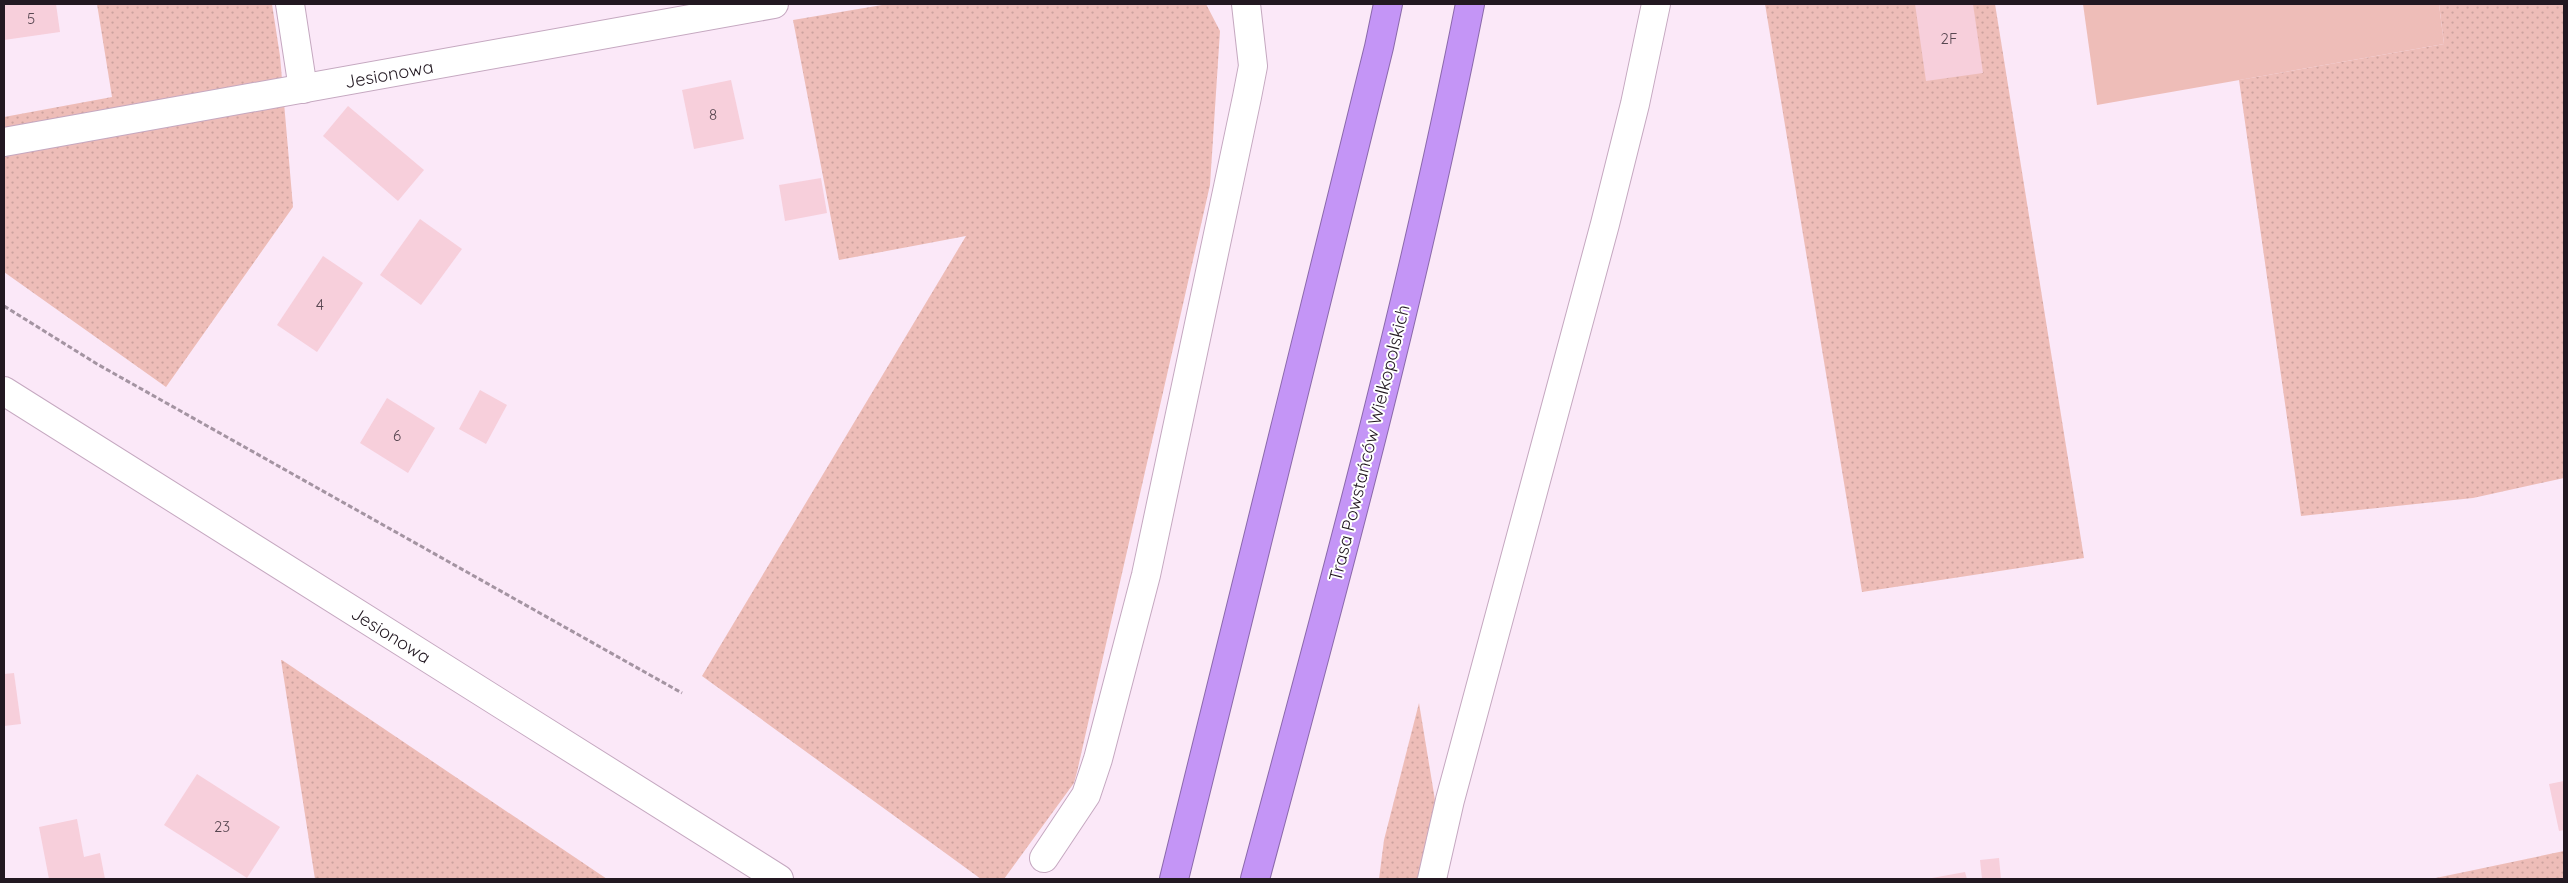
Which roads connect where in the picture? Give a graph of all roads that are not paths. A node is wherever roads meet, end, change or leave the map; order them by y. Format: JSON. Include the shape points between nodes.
{"nodes":[{"id":1,"x":290,"y":4,"type":"edge"},
{"id":2,"x":774,"y":4,"type":"edge"},
{"id":3,"x":1246,"y":4,"type":"edge"},
{"id":4,"x":1388,"y":4,"type":"edge"},
{"id":5,"x":1470,"y":4,"type":"edge"},
{"id":6,"x":1656,"y":4,"type":"edge"},
{"id":7,"x":303,"y":89,"type":"junction"},
{"id":8,"x":4,"y":142,"type":"edge"},
{"id":9,"x":4,"y":390,"type":"edge"},
{"id":10,"x":1044,"y":858,"type":"dead end"},
{"id":11,"x":779,"y":879,"type":"edge"},
{"id":12,"x":1174,"y":879,"type":"edge"},
{"id":13,"x":1255,"y":879,"type":"edge"},
{"id":14,"x":1432,"y":879,"type":"edge"}],
"edges":[{"from":1,"to":7,"type":"street"},
{"from":2,"to":7,"type":"street","name":"Jesionowa"},
{"from":3,"to":10,"type":"street","via":[[1253,66],[1146,575],[1086,795]]},
{"from":4,"to":12,"type":"highway"},
{"from":5,"to":13,"type":"highway","name":"Trasa Powstańców Wielkopolskich","via":[[1444,132],[1358,493]]},
{"from":6,"to":14,"type":"street","via":[[1608,215],[1452,791]]},
{"from":7,"to":8,"type":"street","name":"Jesionowa"},
{"from":9,"to":11,"type":"street","name":"Jesionowa"}]}
